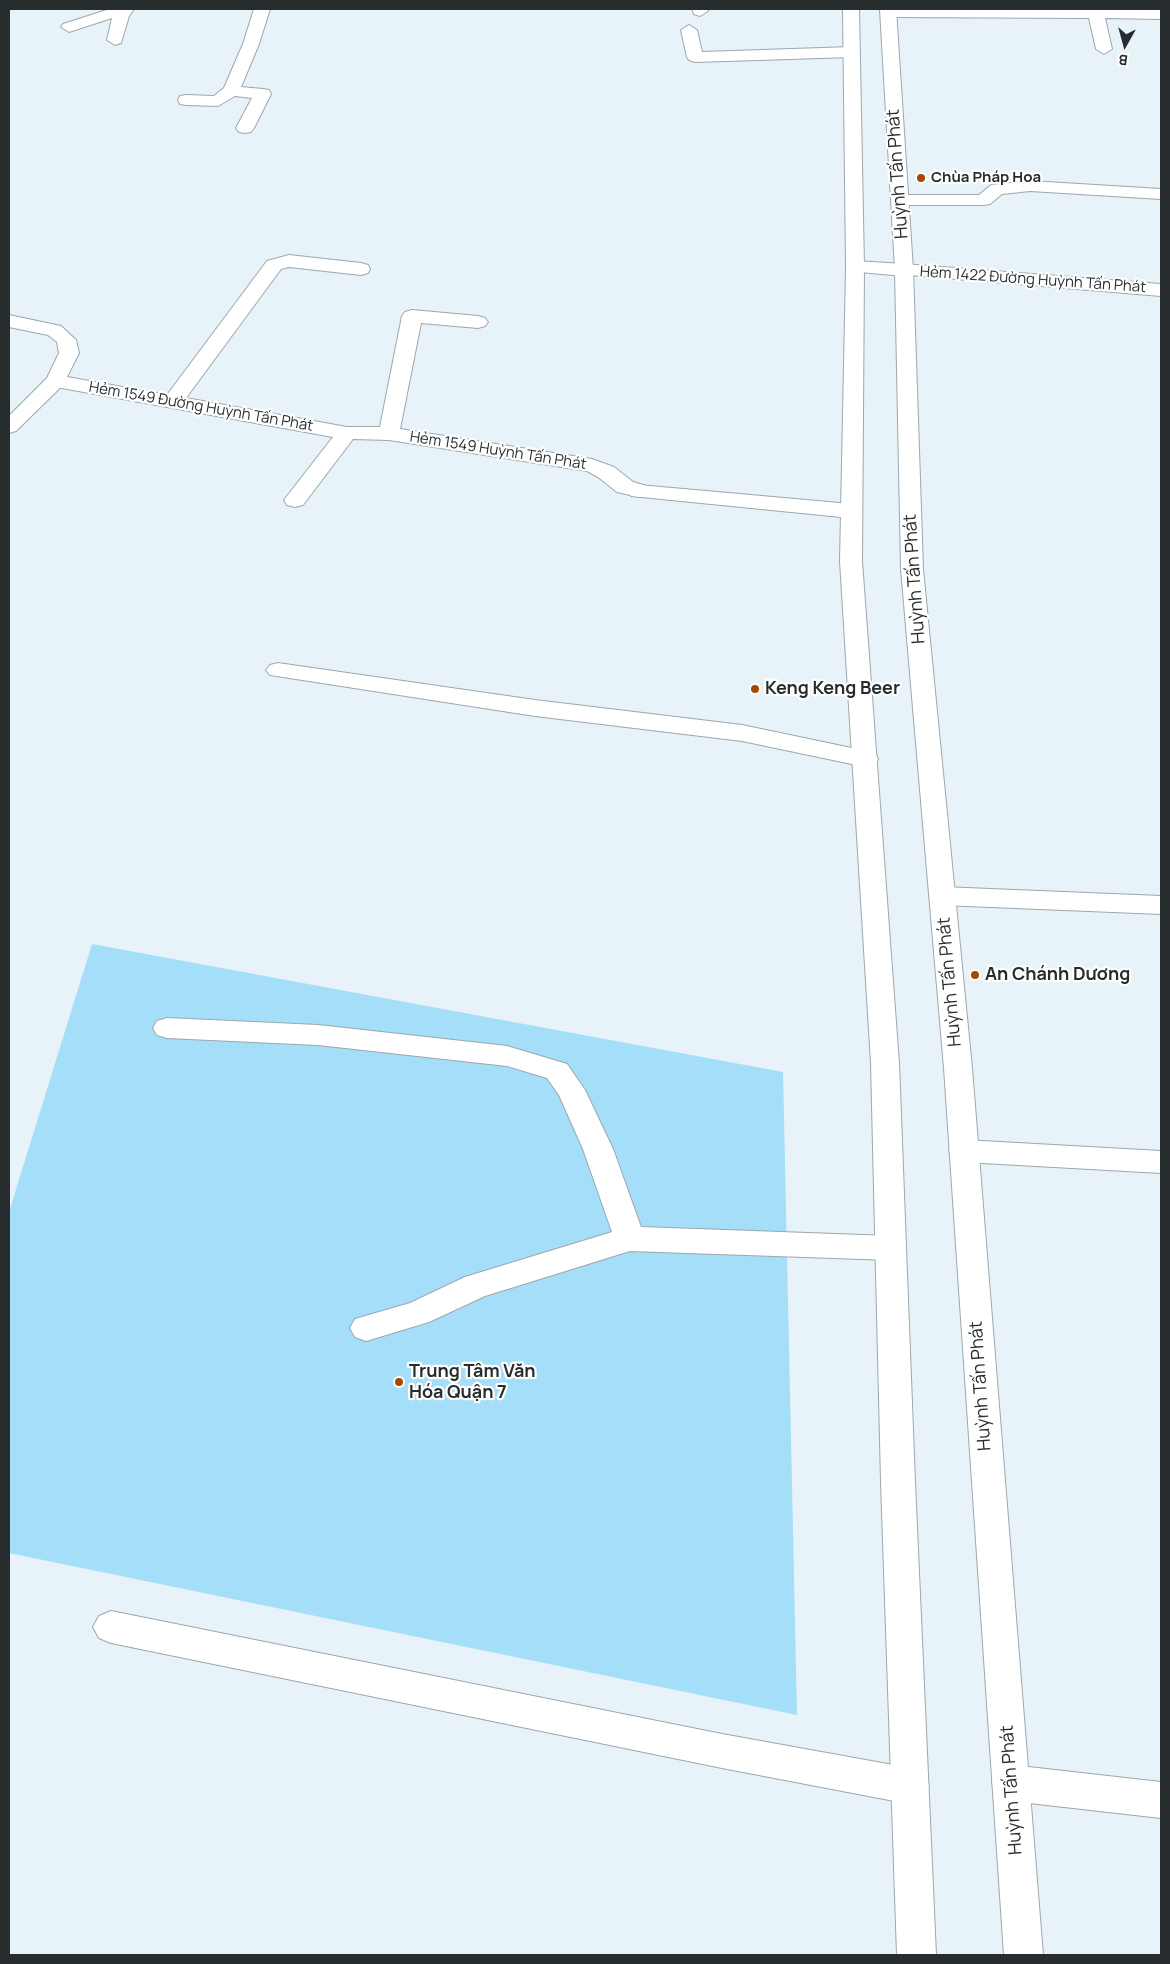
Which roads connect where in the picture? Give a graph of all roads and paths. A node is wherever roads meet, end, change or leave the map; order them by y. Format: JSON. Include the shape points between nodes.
{"nodes":[{"id":1,"x":125,"y":9,"type":"edge"},
{"id":2,"x":262,"y":9,"type":"edge"},
{"id":3,"x":851,"y":9,"type":"edge"},
{"id":4,"x":888,"y":11,"type":"edge"},
{"id":5,"x":1096,"y":11,"type":"edge"},
{"id":6,"x":1161,"y":14,"type":"edge"},
{"id":7,"x":69,"y":27,"type":"dead end"},
{"id":8,"x":689,"y":30,"type":"dead end"},
{"id":9,"x":115,"y":40,"type":"dead end"},
{"id":10,"x":1104,"y":48,"type":"dead end"},
{"id":11,"x":852,"y":52,"type":"junction"},
{"id":12,"x":231,"y":91,"type":"junction"},
{"id":13,"x":186,"y":100,"type":"dead end"},
{"id":14,"x":245,"y":128,"type":"dead end"},
{"id":15,"x":1161,"y":194,"type":"edge"},
{"id":16,"x":900,"y":200,"type":"junction"},
{"id":17,"x":855,"y":267,"type":"junction"},
{"id":18,"x":362,"y":269,"type":"dead end"},
{"id":19,"x":904,"y":270,"type":"junction"},
{"id":20,"x":1161,"y":290,"type":"edge"},
{"id":21,"x":9,"y":321,"type":"edge"},
{"id":22,"x":478,"y":322,"type":"dead end"},
{"id":23,"x":56,"y":381,"type":"junction"},
{"id":24,"x":173,"y":401,"type":"junction"},
{"id":25,"x":9,"y":427,"type":"edge"},
{"id":26,"x":347,"y":433,"type":"junction"},
{"id":27,"x":389,"y":434,"type":"junction"},
{"id":28,"x":295,"y":500,"type":"dead end"},
{"id":29,"x":851,"y":511,"type":"junction"},
{"id":30,"x":278,"y":670,"type":"dead end"},
{"id":31,"x":866,"y":759,"type":"junction"},
{"id":32,"x":942,"y":896,"type":"junction"},
{"id":33,"x":1161,"y":905,"type":"edge"},
{"id":34,"x":167,"y":1028,"type":"dead end"},
{"id":35,"x":964,"y":1151,"type":"junction"},
{"id":36,"x":1161,"y":1162,"type":"edge"},
{"id":37,"x":630,"y":1239,"type":"junction"},
{"id":38,"x":891,"y":1248,"type":"junction"},
{"id":39,"x":366,"y":1328,"type":"dead end"},
{"id":40,"x":111,"y":1627,"type":"dead end"},
{"id":41,"x":1011,"y":1783,"type":"junction"},
{"id":42,"x":910,"y":1786,"type":"junction"},
{"id":43,"x":1161,"y":1800,"type":"edge"},
{"id":44,"x":918,"y":1955,"type":"edge"},
{"id":45,"x":1024,"y":1955,"type":"edge"}],
"edges":[{"from":1,"to":7,"type":"main road"},
{"from":1,"to":9,"type":"main road"},
{"from":2,"to":12,"type":"main road"},
{"from":3,"to":11,"type":"main road"},
{"from":4,"to":5,"type":"main road"},
{"from":4,"to":16,"type":"main road","name":"Huỳnh Tấn Phát"},
{"from":5,"to":6,"type":"main road"},
{"from":5,"to":10,"type":"main road"},
{"from":8,"to":11,"type":"main road","via":[[694,57]]},
{"from":11,"to":17,"type":"main road"},
{"from":12,"to":13,"type":"main road","via":[[218,101]]},
{"from":12,"to":14,"type":"main road","via":[[263,94]]},
{"from":15,"to":16,"type":"main road","via":[[1023,187],[997,189],[984,200]]},
{"from":16,"to":19,"type":"main road","name":"Huỳnh Tấn Phát"},
{"from":17,"to":19,"type":"main road","name":"Hẻm 1422 Đường Huỳnh Tấn Phát"},
{"from":17,"to":29,"type":"main road"},
{"from":18,"to":24,"type":"main road","via":[[290,261],[274,265]]},
{"from":19,"to":20,"type":"main road","name":"Hẻm 1422 Đường Huỳnh Tấn Phát"},
{"from":19,"to":32,"type":"main road","name":"Huỳnh Tấn Phát","via":[[912,569]]},
{"from":21,"to":23,"type":"main road","via":[[54,330],[66,340],[69,353]]},
{"from":22,"to":27,"type":"main road","via":[[412,316]]},
{"from":23,"to":24,"type":"main road","name":"Hẻm 1549 Đường Huỳnh Tấn Phát"},
{"from":23,"to":25,"type":"main road"},
{"from":24,"to":26,"type":"main road","name":"Hẻm 1549 Đường Huỳnh Tấn Phát"},
{"from":26,"to":27,"type":"main road","name":"Hẻm 1549 Huỳnh Tấn Phát"},
{"from":26,"to":28,"type":"main road"},
{"from":27,"to":29,"type":"main road","name":"Hẻm 1549 Huỳnh Tấn Phát","via":[[592,465],[625,487],[640,491]]},
{"from":29,"to":31,"type":"main road","via":[[851,562]]},
{"from":30,"to":31,"type":"main road","via":[[535,708],[742,733]]},
{"from":31,"to":38,"type":"main road","via":[[885,1063]]},
{"from":32,"to":33,"type":"main road"},
{"from":32,"to":35,"type":"main road","name":"Huỳnh Tấn Phát"},
{"from":34,"to":37,"type":"main road","via":[[336,1037],[507,1056],[557,1071],[571,1090],[598,1149]]},
{"from":35,"to":36,"type":"main road"},
{"from":35,"to":41,"type":"main road","name":"Huỳnh Tấn Phát"},
{"from":37,"to":38,"type":"main road"},
{"from":37,"to":39,"type":"main road","via":[[476,1286],[418,1313]]},
{"from":38,"to":42,"type":"main road"},
{"from":40,"to":42,"type":"main road","via":[[722,1752]]},
{"from":41,"to":43,"type":"main road"},
{"from":41,"to":45,"type":"main road","name":"Huỳnh Tấn Phát"},
{"from":42,"to":44,"type":"main road"}]}
